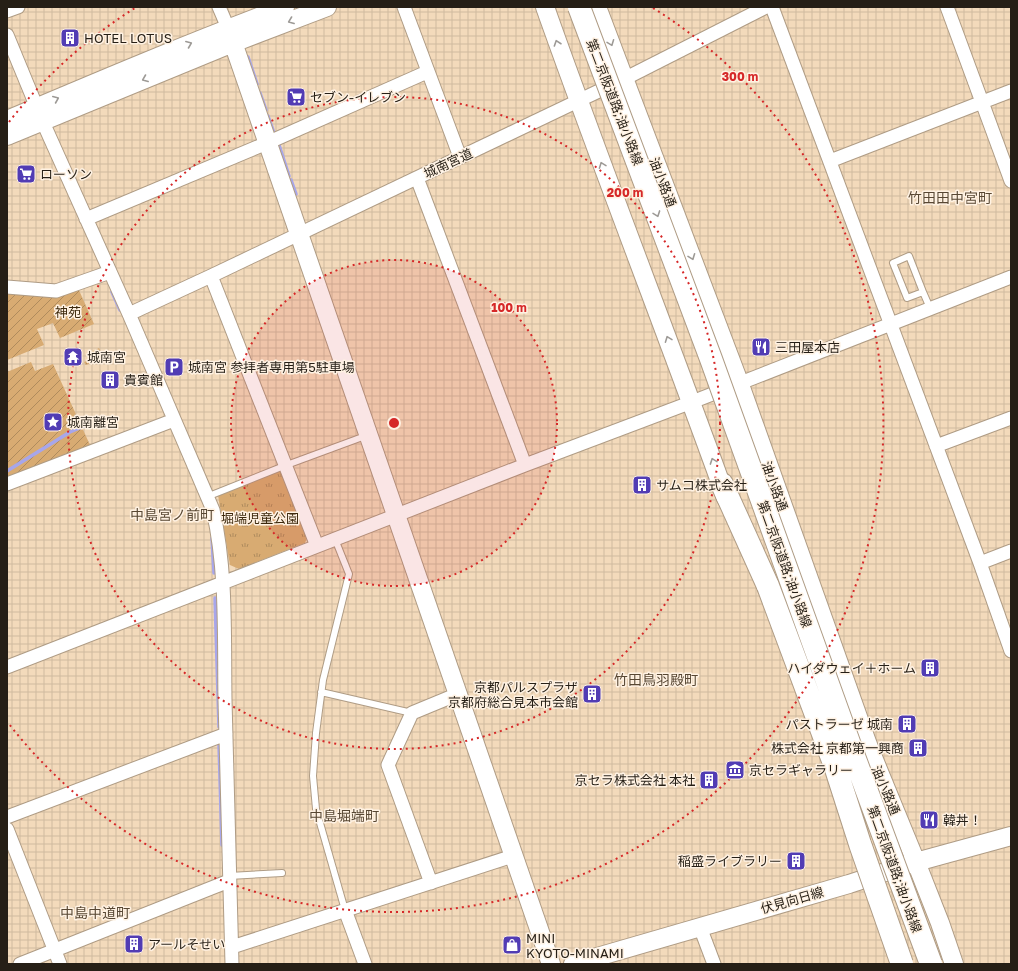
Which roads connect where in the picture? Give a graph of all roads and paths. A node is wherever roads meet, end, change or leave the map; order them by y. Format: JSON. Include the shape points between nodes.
{"nodes":[{"id":1,"x":18,"y":7,"type":"edge"},
{"id":2,"x":219,"y":7,"type":"edge"},
{"id":3,"x":286,"y":7,"type":"edge"},
{"id":4,"x":327,"y":7,"type":"edge"},
{"id":5,"x":404,"y":7,"type":"edge"},
{"id":6,"x":545,"y":7,"type":"edge"},
{"id":7,"x":564,"y":7,"type":"edge"},
{"id":8,"x":579,"y":7,"type":"edge"},
{"id":9,"x":597,"y":7,"type":"edge"},
{"id":10,"x":766,"y":7,"type":"edge"},
{"id":11,"x":772,"y":7,"type":"edge"},
{"id":12,"x":947,"y":7,"type":"edge"},
{"id":13,"x":7,"y":11,"type":"edge"},
{"id":14,"x":7,"y":35,"type":"edge"},
{"id":15,"x":230,"y":36,"type":"junction"},
{"id":16,"x":427,"y":72,"type":"junction"},
{"id":17,"x":624,"y":79,"type":"junction"},
{"id":18,"x":1011,"y":91,"type":"edge"},
{"id":19,"x":578,"y":101,"type":"junction"},
{"id":20,"x":982,"y":102,"type":"junction"},
{"id":21,"x":40,"y":114,"type":"junction"},
{"id":22,"x":7,"y":120,"type":"edge"},
{"id":23,"x":7,"y":136,"type":"edge"},
{"id":24,"x":267,"y":143,"type":"junction"},
{"id":25,"x":460,"y":157,"type":"junction"},
{"id":26,"x":830,"y":161,"type":"junction"},
{"id":27,"x":1010,"y":173,"type":"edge"},
{"id":28,"x":417,"y":178,"type":"junction"},
{"id":29,"x":86,"y":219,"type":"junction"},
{"id":30,"x":298,"y":234,"type":"junction"},
{"id":31,"x":110,"y":272,"type":"junction"},
{"id":32,"x":211,"y":276,"type":"junction"},
{"id":33,"x":1011,"y":277,"type":"edge"},
{"id":34,"x":7,"y":287,"type":"edge"},
{"id":35,"x":924,"y":292,"type":"junction"},
{"id":36,"x":930,"y":308,"type":"junction"},
{"id":37,"x":129,"y":314,"type":"junction"},
{"id":38,"x":890,"y":323,"type":"junction"},
{"id":39,"x":735,"y":384,"type":"junction"},
{"id":40,"x":692,"y":402,"type":"junction"},
{"id":41,"x":1011,"y":418,"type":"edge"},
{"id":42,"x":174,"y":420,"type":"junction"},
{"id":43,"x":368,"y":435,"type":"junction"},
{"id":44,"x":936,"y":446,"type":"junction"},
{"id":45,"x":525,"y":465,"type":"junction"},
{"id":46,"x":284,"y":466,"type":"junction"},
{"id":47,"x":7,"y":484,"type":"edge"},
{"id":48,"x":722,"y":484,"type":"junction"},
{"id":49,"x":209,"y":496,"type":"junction"},
{"id":50,"x":396,"y":516,"type":"junction"},
{"id":51,"x":335,"y":539,"type":"junction"},
{"id":52,"x":317,"y":546,"type":"junction"},
{"id":53,"x":1011,"y":552,"type":"edge"},
{"id":54,"x":980,"y":563,"type":"junction"},
{"id":55,"x":223,"y":583,"type":"junction"},
{"id":56,"x":1011,"y":651,"type":"edge"},
{"id":57,"x":7,"y":667,"type":"edge"},
{"id":58,"x":321,"y":692,"type":"junction"},
{"id":59,"x":458,"y":694,"type":"junction"},
{"id":60,"x":412,"y":713,"type":"junction"},
{"id":61,"x":226,"y":734,"type":"junction"},
{"id":62,"x":7,"y":817,"type":"edge"},
{"id":63,"x":7,"y":829,"type":"edge"},
{"id":64,"x":1011,"y":836,"type":"edge"},
{"id":65,"x":513,"y":856,"type":"junction"},
{"id":66,"x":916,"y":862,"type":"junction"},
{"id":67,"x":282,"y":873,"type":"dead end"},
{"id":68,"x":229,"y":879,"type":"junction"},
{"id":69,"x":864,"y":879,"type":"junction"},
{"id":70,"x":431,"y":883,"type":"junction"},
{"id":71,"x":345,"y":910,"type":"junction"},
{"id":72,"x":700,"y":927,"type":"junction"},
{"id":73,"x":232,"y":947,"type":"junction"},
{"id":74,"x":55,"y":950,"type":"junction"},
{"id":75,"x":20,"y":964,"type":"edge"},
{"id":76,"x":60,"y":964,"type":"edge"},
{"id":77,"x":232,"y":964,"type":"edge"},
{"id":78,"x":365,"y":964,"type":"edge"},
{"id":79,"x":551,"y":964,"type":"edge"},
{"id":80,"x":573,"y":964,"type":"edge"},
{"id":81,"x":714,"y":964,"type":"edge"},
{"id":82,"x":896,"y":964,"type":"edge"},
{"id":83,"x":902,"y":964,"type":"edge"},
{"id":84,"x":916,"y":964,"type":"edge"},
{"id":85,"x":931,"y":964,"type":"edge"},
{"id":86,"x":945,"y":964,"type":"edge"},
{"id":87,"x":954,"y":964,"type":"edge"}],
"edges":[{"from":1,"to":13,"type":"street"},
{"from":2,"to":15,"type":"street"},
{"from":3,"to":15,"type":"street"},
{"from":4,"to":15,"type":"street","one_way":true},
{"from":5,"to":16,"type":"street"},
{"from":19,"to":6,"type":"street","one_way":true},
{"from":7,"to":84,"type":"highway","name":"第二京阪道路;油小路線","via":[[699,365]]},
{"from":8,"to":85,"type":"highway","name":"第二京阪道路;油小路線","one_way":true,"bridge":true,"via":[[711,359]]},
{"from":9,"to":17,"type":"street","name":"油小路通","one_way":true},
{"from":10,"to":17,"type":"street","name":"城南宮道"},
{"from":11,"to":26,"type":"street"},
{"from":12,"to":20,"type":"street"},
{"from":14,"to":21,"type":"street"},
{"from":15,"to":21,"type":"street"},
{"from":15,"to":24,"type":"street"},
{"from":16,"to":24,"type":"street"},
{"from":16,"to":25,"type":"street"},
{"from":17,"to":19,"type":"street","name":"城南宮道"},
{"from":17,"to":39,"type":"street","name":"油小路通","one_way":true,"via":[[707,296]]},
{"from":18,"to":20,"type":"street"},
{"from":19,"to":25,"type":"street","name":"城南宮道"},
{"from":40,"to":19,"type":"street","one_way":true},
{"from":20,"to":26,"type":"street"},
{"from":20,"to":27,"type":"street"},
{"from":21,"to":22,"type":"street"},
{"from":21,"to":23,"type":"street"},
{"from":21,"to":29,"type":"street"},
{"from":24,"to":29,"type":"street"},
{"from":24,"to":30,"type":"street"},
{"from":25,"to":28,"type":"street","name":"城南宮道"},
{"from":26,"to":38,"type":"street"},
{"from":28,"to":30,"type":"street","name":"城南宮道"},
{"from":28,"to":45,"type":"street"},
{"from":29,"to":31,"type":"street"},
{"from":30,"to":32,"type":"street","name":"城南宮道"},
{"from":30,"to":43,"type":"street"},
{"from":31,"to":34,"type":"street","via":[[56,291]]},
{"from":31,"to":37,"type":"street"},
{"from":32,"to":37,"type":"street","name":"城南宮道"},
{"from":32,"to":46,"type":"street"},
{"from":33,"to":36,"type":"street"},
{"from":35,"to":35,"type":"lane","via":[[908,298],[893,263],[909,256]]},
{"from":35,"to":36,"type":"lane"},
{"from":36,"to":38,"type":"street"},
{"from":37,"to":42,"type":"street"},
{"from":38,"to":39,"type":"street"},
{"from":38,"to":44,"type":"street"},
{"from":39,"to":40,"type":"street"},
{"from":39,"to":66,"type":"street","name":"油小路通","via":[[868,745]]},
{"from":39,"to":86,"type":"highway","via":[[791,560]]},
{"from":40,"to":45,"type":"street"},
{"from":48,"to":40,"type":"street","one_way":true},
{"from":41,"to":44,"type":"street"},
{"from":42,"to":47,"type":"street"},
{"from":42,"to":49,"type":"street"},
{"from":43,"to":46,"type":"lane"},
{"from":43,"to":50,"type":"street"},
{"from":44,"to":54,"type":"street"},
{"from":45,"to":50,"type":"street"},
{"from":46,"to":49,"type":"lane"},
{"from":46,"to":52,"type":"street"},
{"from":48,"to":69,"type":"street"},
{"from":48,"to":83,"type":"highway","bridge":true,"via":[[768,586],[832,760]]},
{"from":49,"to":55,"type":"street","via":[[219,533]]},
{"from":50,"to":51,"type":"street"},
{"from":50,"to":59,"type":"street"},
{"from":51,"to":52,"type":"street"},
{"from":51,"to":58,"type":"lane","via":[[348,574]]},
{"from":52,"to":55,"type":"street"},
{"from":53,"to":54,"type":"street"},
{"from":54,"to":56,"type":"street"},
{"from":55,"to":57,"type":"street"},
{"from":55,"to":61,"type":"street"},
{"from":58,"to":60,"type":"lane"},
{"from":58,"to":71,"type":"lane","via":[[313,776],[316,802]]},
{"from":59,"to":60,"type":"street"},
{"from":59,"to":65,"type":"street"},
{"from":60,"to":70,"type":"street","via":[[388,765]]},
{"from":61,"to":62,"type":"street"},
{"from":61,"to":68,"type":"street"},
{"from":63,"to":74,"type":"street"},
{"from":64,"to":66,"type":"street","name":"伏見向日線"},
{"from":65,"to":70,"type":"street"},
{"from":65,"to":79,"type":"street"},
{"from":66,"to":69,"type":"street","name":"伏見向日線"},
{"from":66,"to":87,"type":"street","name":"油小路通"},
{"from":67,"to":68,"type":"lane"},
{"from":68,"to":73,"type":"street"},
{"from":68,"to":74,"type":"street"},
{"from":69,"to":72,"type":"street","name":"伏見向日線"},
{"from":69,"to":82,"type":"street"},
{"from":70,"to":71,"type":"street"},
{"from":71,"to":73,"type":"street"},
{"from":71,"to":78,"type":"street"},
{"from":72,"to":80,"type":"street","name":"伏見向日線"},
{"from":72,"to":81,"type":"street"},
{"from":73,"to":77,"type":"street"},
{"from":74,"to":75,"type":"street"},
{"from":74,"to":76,"type":"street"}]}
